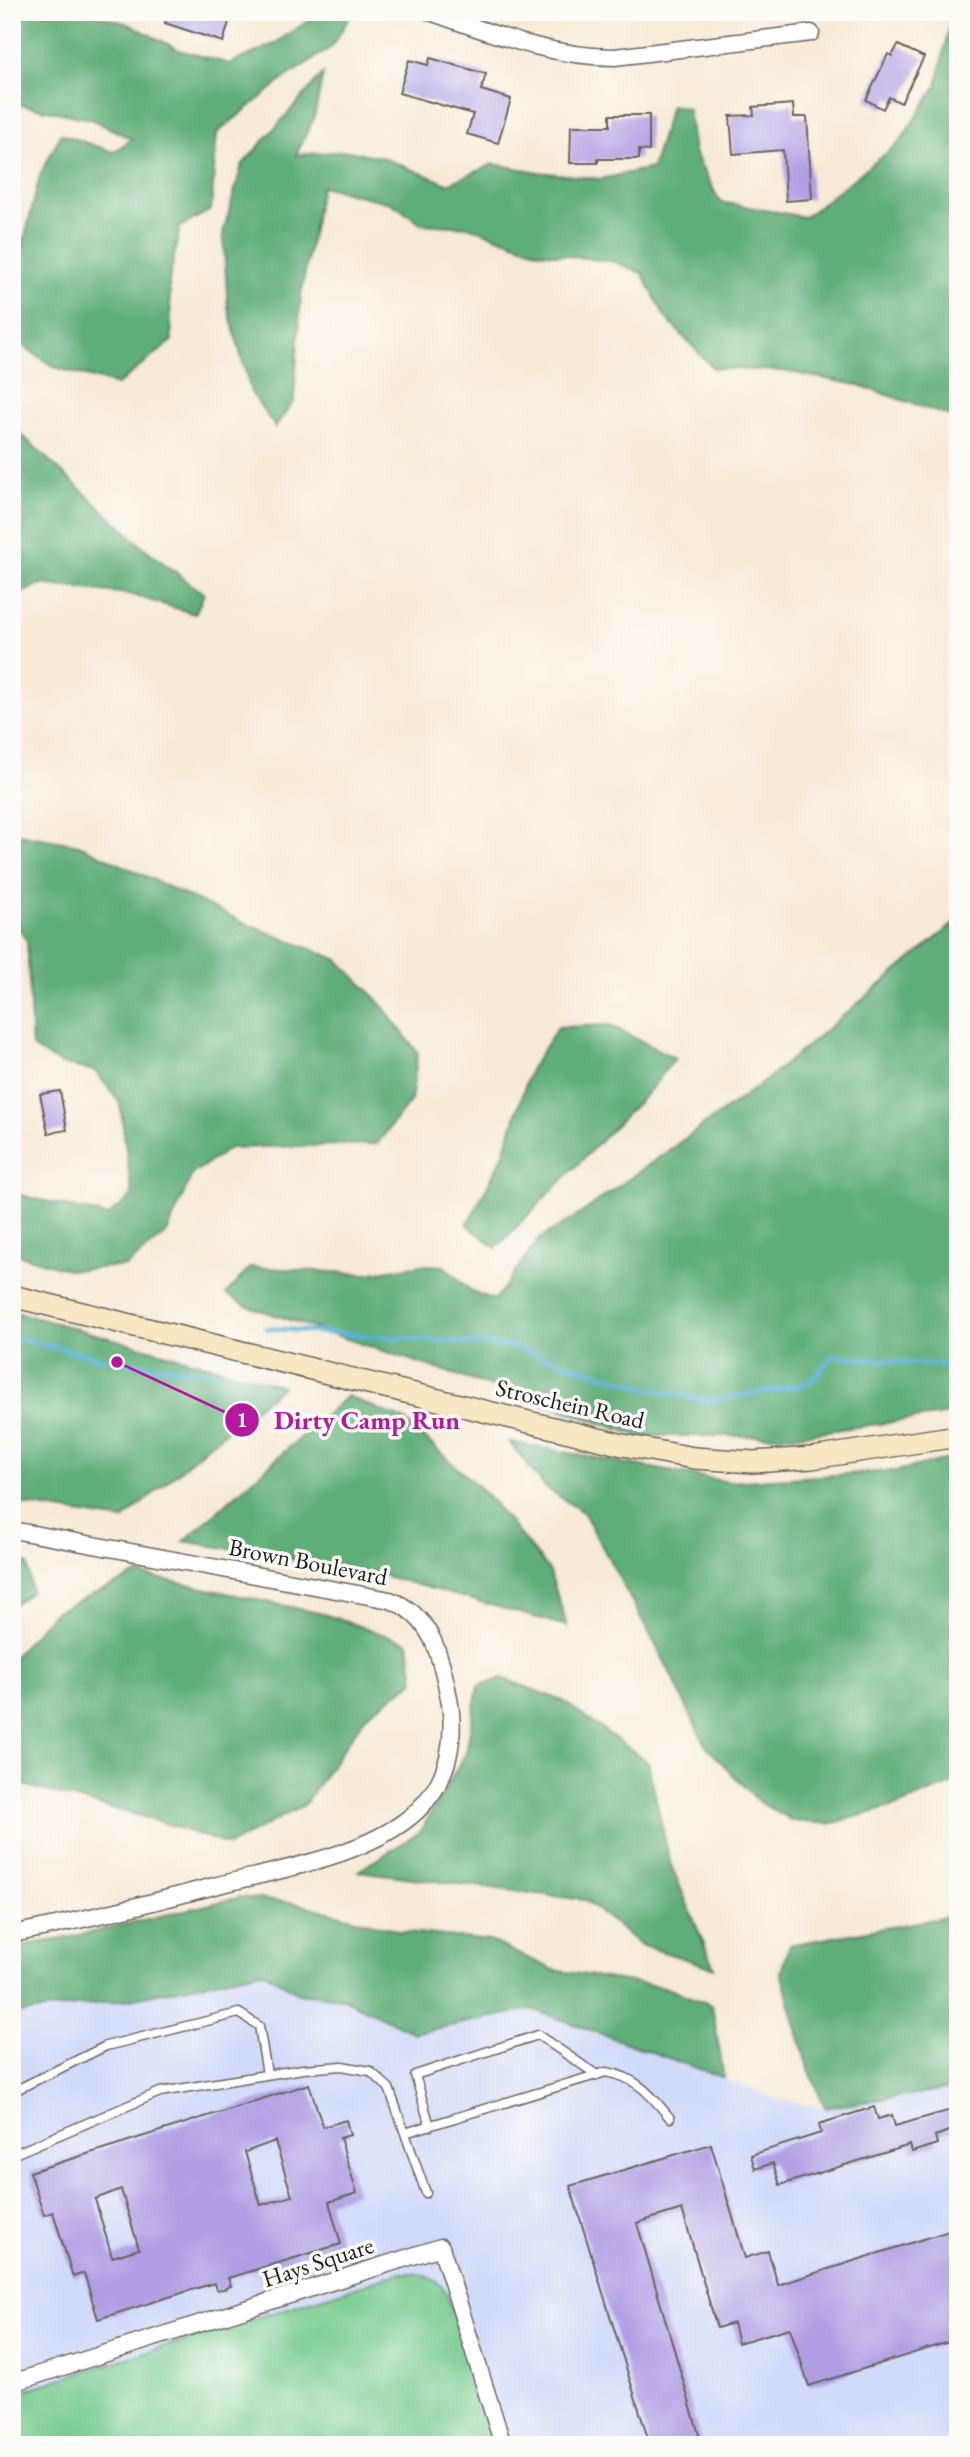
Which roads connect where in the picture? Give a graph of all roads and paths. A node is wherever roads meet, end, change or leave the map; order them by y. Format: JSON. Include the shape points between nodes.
{"nodes":[{"id":1,"x":430,"y":12,"type":"edge"},
{"id":2,"x":811,"y":33,"type":"dead end"},
{"id":3,"x":12,"y":1296,"type":"edge"},
{"id":4,"x":958,"y":1437,"type":"edge"},
{"id":5,"x":12,"y":1530,"type":"edge"},
{"id":6,"x":12,"y":1934,"type":"edge"},
{"id":7,"x":267,"y":2074,"type":"junction"},
{"id":8,"x":597,"y":2075,"type":"junction"},
{"id":9,"x":12,"y":2092,"type":"edge"},
{"id":10,"x":670,"y":2118,"type":"dead end"},
{"id":11,"x":430,"y":2126,"type":"junction"},
{"id":12,"x":405,"y":2133,"type":"junction"},
{"id":13,"x":12,"y":2155,"type":"edge"},
{"id":14,"x":426,"y":2193,"type":"dead end"},
{"id":15,"x":13,"y":2379,"type":"edge"},
{"id":16,"x":503,"y":2445,"type":"edge"}],
"edges":[{"from":1,"to":2,"type":"street","via":[[531,47],[583,57]]},
{"from":3,"to":4,"type":"street","name":"Stroschein Road","via":[[623,1445],[694,1458],[781,1461]]},
{"from":5,"to":6,"type":"street","name":"Brown Boulevard","via":[[390,1600],[421,1619],[442,1662],[452,1711],[451,1751],[440,1784],[418,1810],[391,1831],[301,1864]]},
{"from":7,"to":9,"type":"lane","via":[[259,2026],[239,2013],[106,2046]]},
{"from":7,"to":12,"type":"lane","via":[[342,2066],[370,2071],[389,2088]]},
{"from":7,"to":13,"type":"lane","via":[[160,2092]]},
{"from":8,"to":10,"type":"lane","via":[[622,2074],[642,2085]]},
{"from":8,"to":11,"type":"lane"},
{"from":8,"to":11,"type":"lane","via":[[538,2035],[415,2075]]},
{"from":11,"to":12,"type":"lane"},
{"from":12,"to":14,"type":"lane"},
{"from":15,"to":16,"type":"street","name":"Hays Square","via":[[441,2247]]}]}
